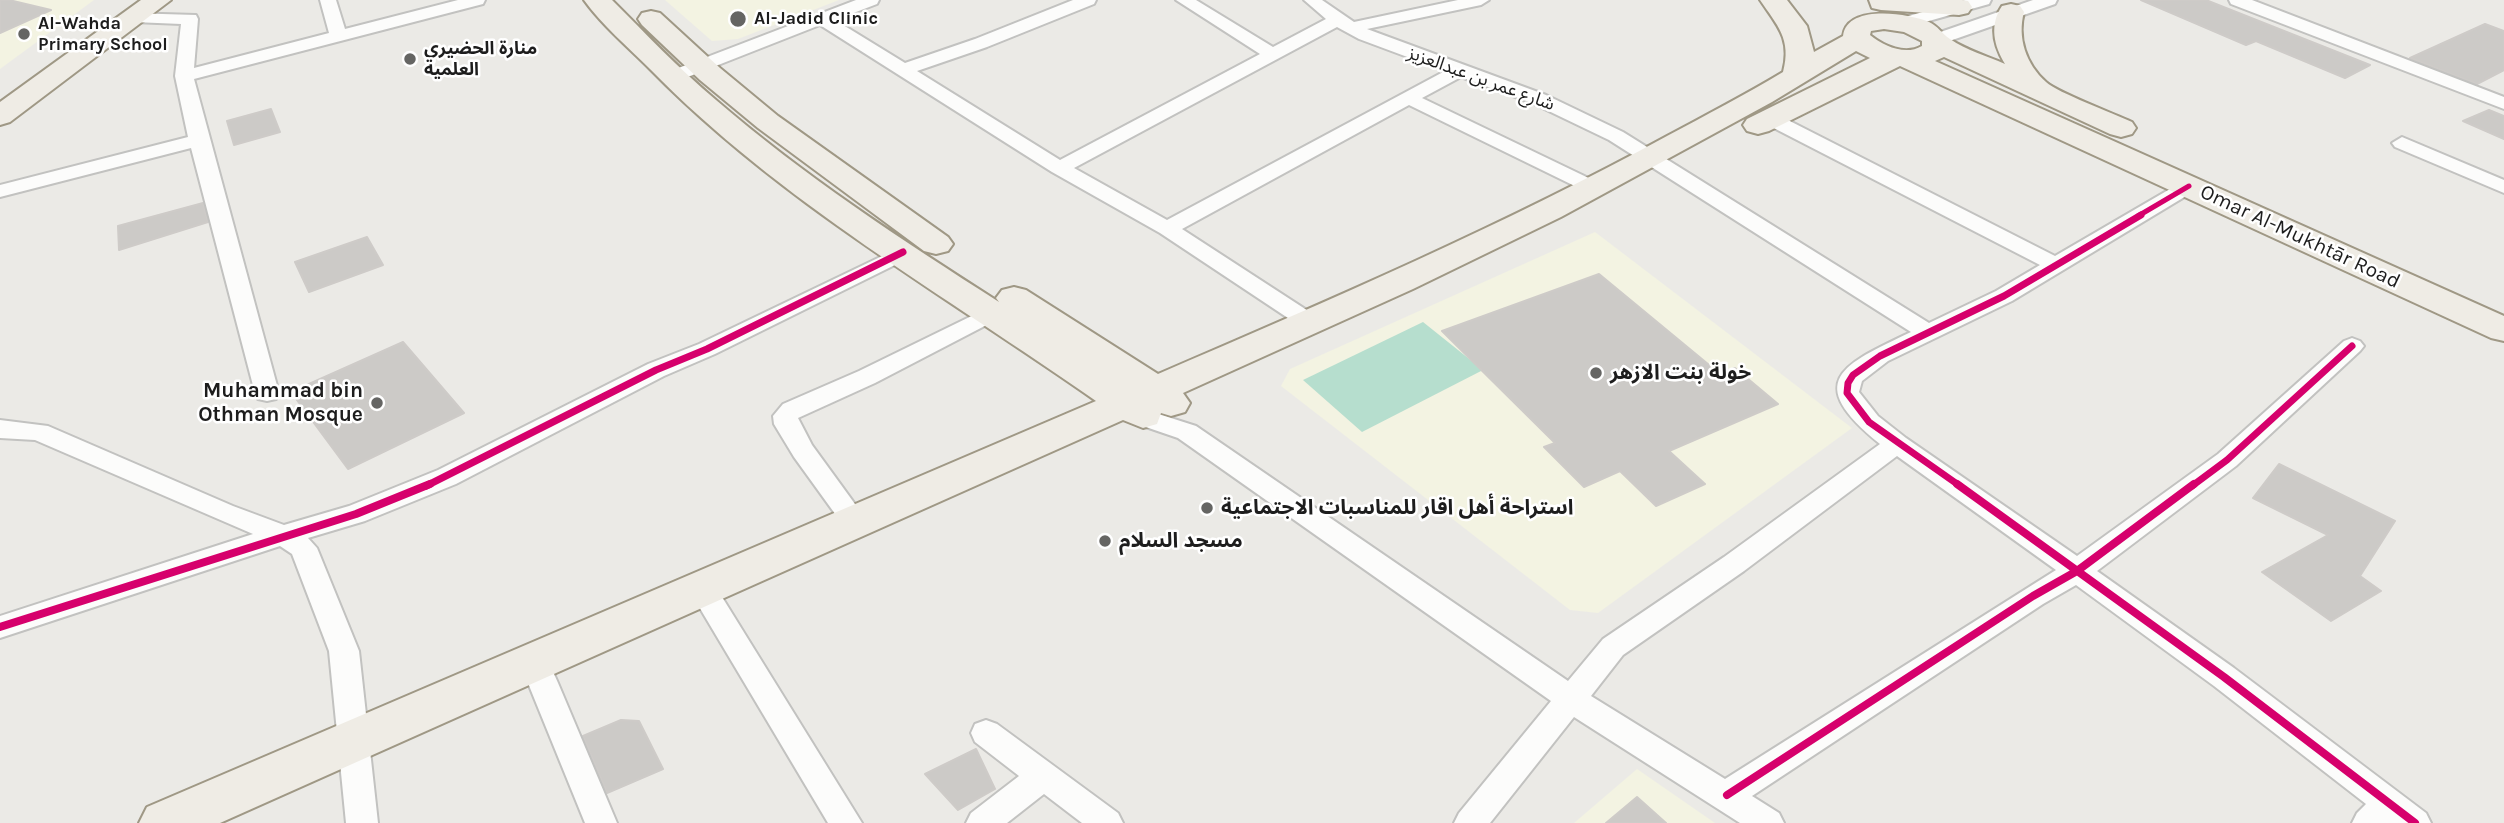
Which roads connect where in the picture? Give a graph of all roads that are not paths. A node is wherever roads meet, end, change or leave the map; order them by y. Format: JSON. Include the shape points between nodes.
{"nodes":[{"id":1,"x":158,"y":0,"type":"edge"},
{"id":2,"x":328,"y":0,"type":"edge"},
{"id":3,"x":477,"y":0,"type":"edge"},
{"id":4,"x":597,"y":0,"type":"edge"},
{"id":5,"x":631,"y":0,"type":"edge"},
{"id":6,"x":871,"y":0,"type":"edge"},
{"id":7,"x":1088,"y":0,"type":"edge"},
{"id":8,"x":1184,"y":0,"type":"edge"},
{"id":9,"x":1312,"y":0,"type":"edge"},
{"id":10,"x":1481,"y":0,"type":"edge"},
{"id":11,"x":1773,"y":0,"type":"edge"},
{"id":12,"x":1781,"y":0,"type":"edge"},
{"id":13,"x":2049,"y":0,"type":"edge"},
{"id":14,"x":2237,"y":0,"type":"edge"},
{"id":15,"x":1971,"y":3,"type":"edge"},
{"id":16,"x":136,"y":8,"type":"edge"},
{"id":17,"x":2011,"y":12,"type":"junction"},
{"id":18,"x":822,"y":19,"type":"junction"},
{"id":19,"x":1847,"y":21,"type":"edge"},
{"id":20,"x":1343,"y":24,"type":"junction"},
{"id":21,"x":338,"y":36,"type":"junction"},
{"id":22,"x":1936,"y":42,"type":"junction"},
{"id":23,"x":1273,"y":54,"type":"junction"},
{"id":24,"x":1900,"y":55,"type":"junction"},
{"id":25,"x":903,"y":70,"type":"junction"},
{"id":26,"x":1460,"y":70,"type":"junction"},
{"id":27,"x":688,"y":71,"type":"junction"},
{"id":28,"x":184,"y":76,"type":"junction"},
{"id":29,"x":1812,"y":83,"type":"junction"},
{"id":30,"x":2036,"y":88,"type":"junction"},
{"id":31,"x":2499,"y":96,"type":"edge"},
{"id":32,"x":0,"y":98,"type":"edge"},
{"id":33,"x":1410,"y":99,"type":"junction"},
{"id":34,"x":0,"y":117,"type":"edge"},
{"id":35,"x":1770,"y":119,"type":"junction"},
{"id":36,"x":198,"y":140,"type":"junction"},
{"id":37,"x":2402,"y":143,"type":"dead end"},
{"id":38,"x":1660,"y":163,"type":"junction"},
{"id":39,"x":1059,"y":168,"type":"junction"},
{"id":40,"x":2501,"y":183,"type":"edge"},
{"id":41,"x":2189,"y":186,"type":"junction"},
{"id":42,"x":1594,"y":188,"type":"junction"},
{"id":43,"x":0,"y":191,"type":"edge"},
{"id":44,"x":1167,"y":229,"type":"junction"},
{"id":45,"x":903,"y":252,"type":"junction"},
{"id":46,"x":2056,"y":265,"type":"junction"},
{"id":47,"x":2504,"y":306,"type":"edge"},
{"id":48,"x":992,"y":313,"type":"junction"},
{"id":49,"x":1311,"y":323,"type":"junction"},
{"id":50,"x":2504,"y":330,"type":"edge"},
{"id":51,"x":1929,"y":333,"type":"junction"},
{"id":52,"x":2353,"y":346,"type":"dead end"},
{"id":53,"x":267,"y":393,"type":"dead end"},
{"id":54,"x":1158,"y":410,"type":"junction"},
{"id":55,"x":0,"y":429,"type":"edge"},
{"id":56,"x":1897,"y":444,"type":"junction"},
{"id":57,"x":856,"y":522,"type":"junction"},
{"id":58,"x":283,"y":535,"type":"junction"},
{"id":59,"x":2077,"y":571,"type":"junction"},
{"id":60,"x":712,"y":605,"type":"junction"},
{"id":61,"x":0,"y":627,"type":"edge"},
{"id":62,"x":543,"y":683,"type":"junction"},
{"id":63,"x":1570,"y":698,"type":"junction"},
{"id":64,"x":986,"y":733,"type":"dead end"},
{"id":65,"x":356,"y":754,"type":"junction"},
{"id":66,"x":1042,"y":777,"type":"junction"},
{"id":67,"x":1727,"y":795,"type":"junction"},
{"id":68,"x":2378,"y":813,"type":"edge"},
{"id":69,"x":165,"y":823,"type":"edge"},
{"id":70,"x":224,"y":823,"type":"edge"},
{"id":71,"x":362,"y":823,"type":"edge"},
{"id":72,"x":601,"y":823,"type":"edge"},
{"id":73,"x":846,"y":823,"type":"edge"},
{"id":74,"x":982,"y":823,"type":"edge"},
{"id":75,"x":1107,"y":823,"type":"edge"},
{"id":76,"x":1470,"y":823,"type":"edge"},
{"id":77,"x":1768,"y":823,"type":"edge"},
{"id":78,"x":2415,"y":823,"type":"edge"}],
"edges":[{"from":1,"to":16,"type":"main road"},
{"from":2,"to":21,"type":"street"},
{"from":3,"to":21,"type":"street"},
{"from":4,"to":27,"type":"main road"},
{"from":5,"to":27,"type":"main road"},
{"from":6,"to":18,"type":"street"},
{"from":7,"to":25,"type":"street"},
{"from":8,"to":23,"type":"street"},
{"from":9,"to":20,"type":"street","name":"شارع عمر بن عبدالعزيز"},
{"from":10,"to":20,"type":"street"},
{"from":11,"to":29,"type":"main road","via":[[1796,26],[1801,60]]},
{"from":12,"to":19,"type":"main road"},
{"from":13,"to":17,"type":"street"},
{"from":14,"to":31,"type":"street"},
{"from":15,"to":19,"type":"main road"},
{"from":15,"to":24,"type":"street"},
{"from":16,"to":28,"type":"street","via":[[190,19]]},
{"from":16,"to":32,"type":"main road"},
{"from":16,"to":34,"type":"main road"},
{"from":17,"to":22,"type":"street"},
{"from":17,"to":30,"type":"main road","via":[[2006,26],[2009,47]]},
{"from":18,"to":25,"type":"street"},
{"from":18,"to":27,"type":"street"},
{"from":19,"to":24,"type":"main road","via":[[1857,29],[1863,24]]},
{"from":19,"to":29,"type":"main road"},
{"from":20,"to":23,"type":"street"},
{"from":20,"to":26,"type":"street","name":"شارع عمر بن عبدالعزيز"},
{"from":21,"to":28,"type":"street"},
{"from":22,"to":24,"type":"main road","via":[[1936,50],[1928,56]]},
{"from":22,"to":30,"type":"main road","name":"Omar Al-Mukhtār Road"},
{"from":23,"to":39,"type":"street"},
{"from":24,"to":29,"type":"main road"},
{"from":24,"to":41,"type":"main road","name":"Omar Al-Mukhtār Road"},
{"from":25,"to":39,"type":"street"},
{"from":26,"to":33,"type":"street"},
{"from":26,"to":38,"type":"street","name":"شارع عمر بن عبدالعزيز","via":[[1539,99]]},
{"from":27,"to":45,"type":"main road","via":[[737,132]]},
{"from":27,"to":54,"type":"main road","via":[[768,122]]},
{"from":28,"to":36,"type":"street"},
{"from":29,"to":35,"type":"main road"},
{"from":29,"to":38,"type":"main road"},
{"from":30,"to":47,"type":"main road","name":"Omar Al-Mukhtār Road"},
{"from":33,"to":42,"type":"street"},
{"from":33,"to":44,"type":"street"},
{"from":35,"to":38,"type":"main road"},
{"from":35,"to":46,"type":"street"},
{"from":36,"to":43,"type":"street"},
{"from":36,"to":53,"type":"street"},
{"from":37,"to":40,"type":"street"},
{"from":38,"to":42,"type":"main road"},
{"from":38,"to":51,"type":"street","name":"شارع عمر بن عبدالعزيز"},
{"from":38,"to":54,"type":"main road","via":[[1326,338]]},
{"from":39,"to":44,"type":"street"},
{"from":41,"to":46,"type":"street"},
{"from":41,"to":50,"type":"main road","name":"Omar Al-Mukhtār Road"},
{"from":42,"to":49,"type":"main road"},
{"from":44,"to":49,"type":"street"},
{"from":45,"to":48,"type":"main road"},
{"from":45,"to":58,"type":"street","via":[[447,477],[356,514]]},
{"from":46,"to":51,"type":"street"},
{"from":48,"to":54,"type":"main road"},
{"from":48,"to":57,"type":"street","via":[[785,416],[784,424],[797,444]]},
{"from":49,"to":54,"type":"main road"},
{"from":51,"to":56,"type":"street","via":[[1859,369],[1849,383],[1847,393],[1854,404]]},
{"from":52,"to":59,"type":"street","via":[[2227,460]]},
{"from":54,"to":57,"type":"main road","via":[[1041,442]]},
{"from":54,"to":60,"type":"main road"},
{"from":54,"to":63,"type":"street"},
{"from":55,"to":58,"type":"street","via":[[39,432]]},
{"from":56,"to":59,"type":"street"},
{"from":56,"to":63,"type":"street","via":[[1613,648]]},
{"from":57,"to":65,"type":"main road"},
{"from":58,"to":61,"type":"street"},
{"from":58,"to":65,"type":"street","via":[[303,548],[344,651]]},
{"from":59,"to":67,"type":"street"},
{"from":59,"to":68,"type":"street","via":[[2224,677]]},
{"from":60,"to":62,"type":"main road"},
{"from":60,"to":73,"type":"street"},
{"from":62,"to":65,"type":"main road"},
{"from":62,"to":72,"type":"street"},
{"from":63,"to":67,"type":"street"},
{"from":63,"to":76,"type":"street"},
{"from":64,"to":66,"type":"street"},
{"from":65,"to":69,"type":"main road"},
{"from":65,"to":70,"type":"main road"},
{"from":65,"to":71,"type":"street"},
{"from":66,"to":74,"type":"street"},
{"from":66,"to":75,"type":"street"},
{"from":67,"to":77,"type":"street"},
{"from":68,"to":78,"type":"street"}]}
